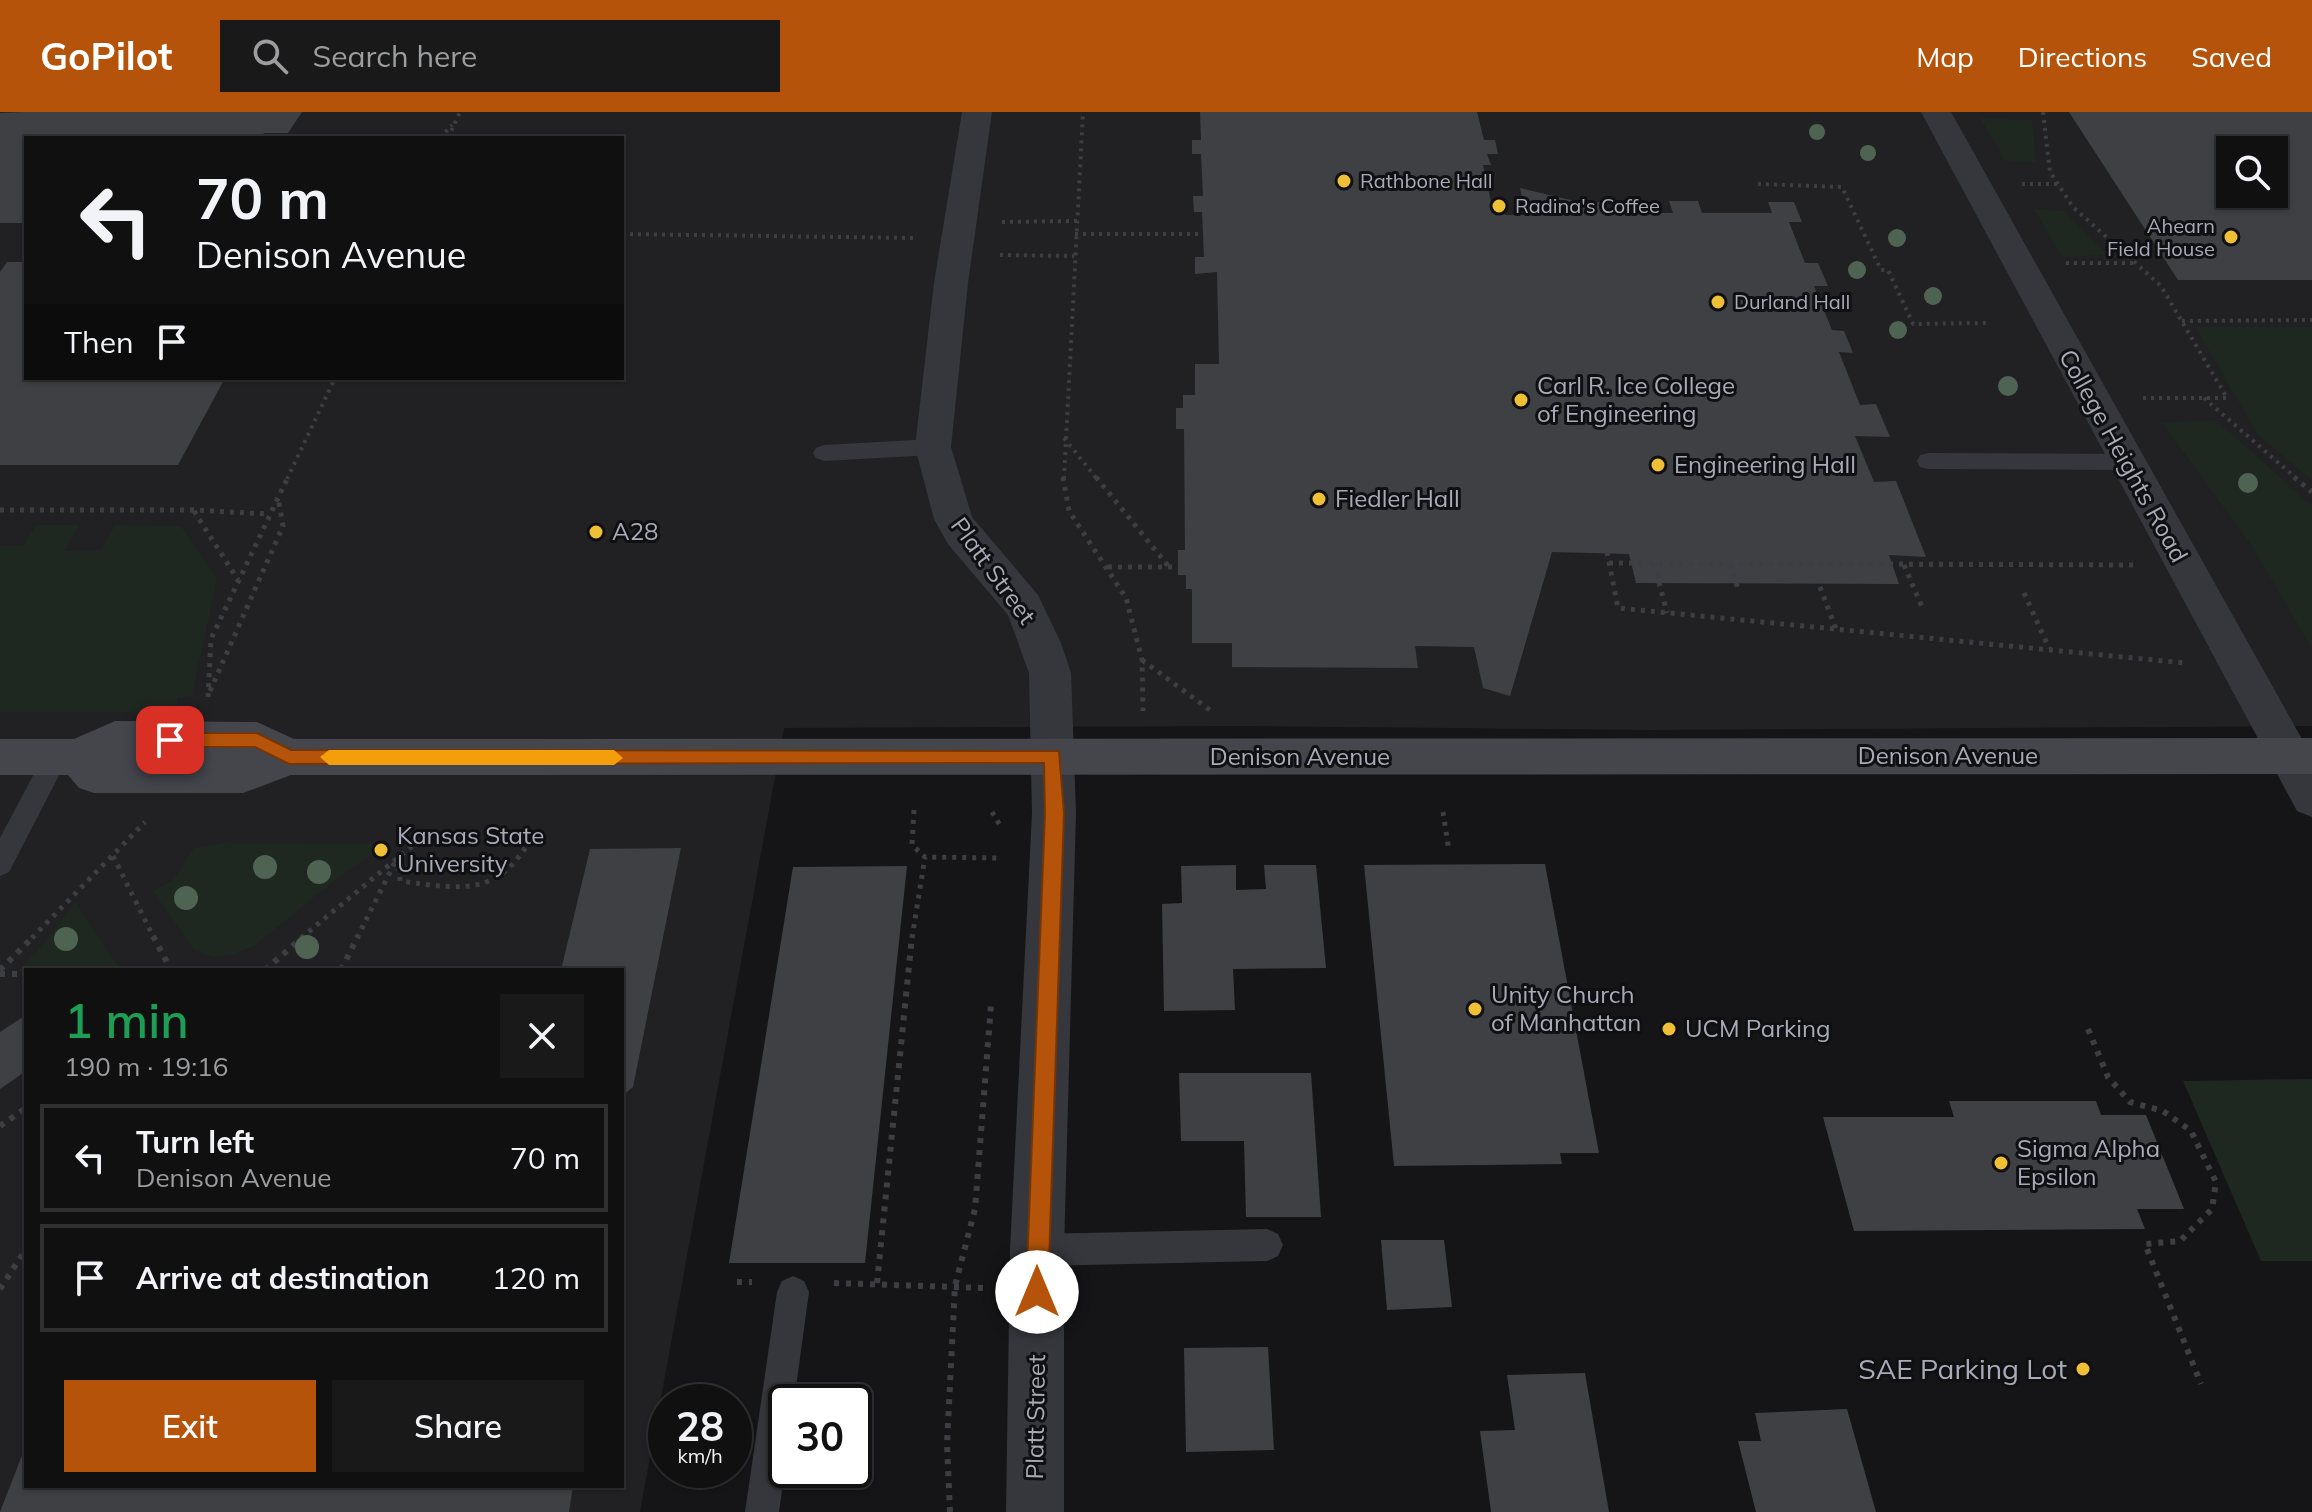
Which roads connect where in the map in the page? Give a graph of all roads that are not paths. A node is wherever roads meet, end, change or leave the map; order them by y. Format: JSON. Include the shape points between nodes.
{"nodes":[{"id":1,"x":977,"y":112,"type":"edge"},
{"id":2,"x":1936,"y":112,"type":"edge"},
{"id":3,"x":933,"y":447,"type":"junction"},
{"id":4,"x":824,"y":453,"type":"dead end"},
{"id":5,"x":1928,"y":461,"type":"dead end"},
{"id":6,"x":2127,"y":462,"type":"junction"},
{"id":7,"x":1053,"y":756,"type":"junction"},
{"id":8,"x":2301,"y":756,"type":"edge"},
{"id":9,"x":0,"y":757,"type":"edge"},
{"id":10,"x":67,"y":757,"type":"junction"},
{"id":11,"x":2312,"y":798,"type":"edge"},
{"id":12,"x":0,"y":864,"type":"edge"},
{"id":13,"x":1267,"y":1245,"type":"dead end"},
{"id":14,"x":1037,"y":1271,"type":"junction"},
{"id":15,"x":779,"y":1287,"type":"road end"},
{"id":16,"x":762,"y":1512,"type":"edge"},
{"id":17,"x":1035,"y":1512,"type":"edge"}],
"edges":[{"from":1,"to":3,"type":"street","name":"Platt Street"},
{"from":2,"to":6,"type":"street","name":"College Heights Road"},
{"from":3,"to":4,"type":"lane"},
{"from":3,"to":7,"type":"street","name":"Platt Street","via":[[953,519],[1024,606],[1041,643],[1050,673]]},
{"from":5,"to":6,"type":"lane"},
{"from":6,"to":8,"type":"street","name":"College Heights Road"},
{"from":7,"to":8,"type":"street","name":"Denison Avenue"},
{"from":7,"to":10,"type":"street","name":"Denison Avenue","via":[[289,757],[243,775],[179,776],[94,775]]},
{"from":7,"to":14,"type":"street","name":"Platt Street"},
{"from":8,"to":11,"type":"street","name":"College Heights Road"},
{"from":9,"to":10,"type":"street","name":"Denison Avenue"},
{"from":10,"to":12,"type":"lane"},
{"from":13,"to":14,"type":"lane"},
{"from":14,"to":17,"type":"street","name":"Platt Street"},
{"from":15,"to":16,"type":"lane"}]}
